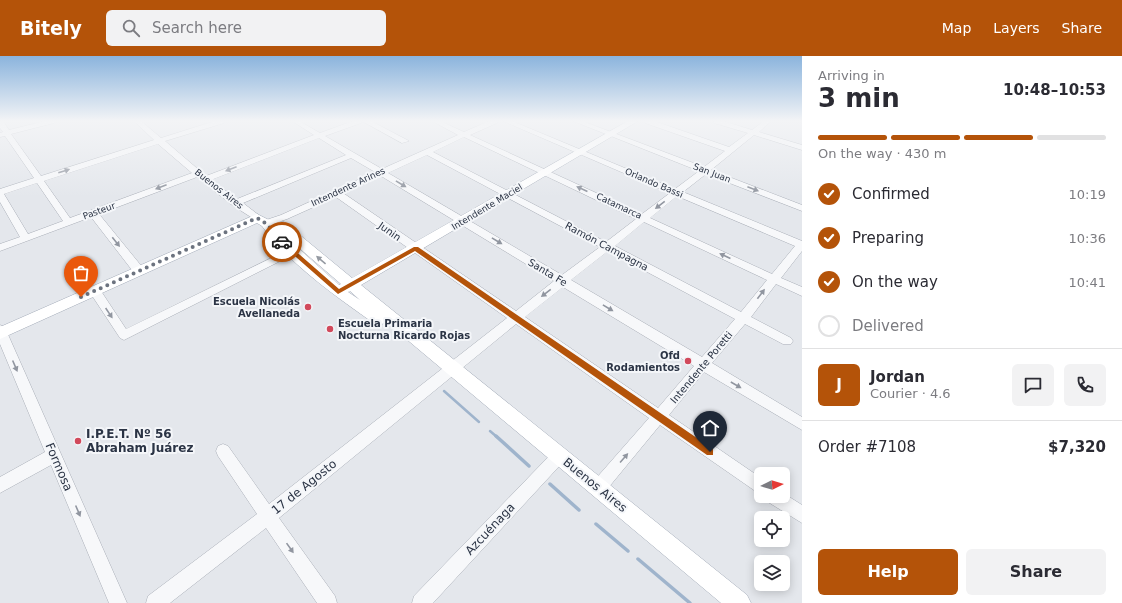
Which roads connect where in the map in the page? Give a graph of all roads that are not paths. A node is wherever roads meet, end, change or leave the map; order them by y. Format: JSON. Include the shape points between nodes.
{"nodes":[{"id":1,"x":13,"y":147,"type":"edge"},
{"id":2,"x":143,"y":147,"type":"edge"},
{"id":3,"x":166,"y":147,"type":"edge"},
{"id":4,"x":286,"y":147,"type":"edge"},
{"id":5,"x":338,"y":147,"type":"edge"},
{"id":6,"x":436,"y":147,"type":"edge"},
{"id":7,"x":491,"y":147,"type":"edge"},
{"id":8,"x":568,"y":147,"type":"edge"},
{"id":9,"x":590,"y":147,"type":"edge"},
{"id":10,"x":644,"y":147,"type":"edge"},
{"id":11,"x":721,"y":147,"type":"edge"},
{"id":12,"x":734,"y":147,"type":"edge"},
{"id":13,"x":730,"y":150,"type":"junction"},
{"id":14,"x":426,"y":151,"type":"junction"},
{"id":15,"x":581,"y":152,"type":"junction"},
{"id":16,"x":352,"y":155,"type":"junction"},
{"id":17,"x":705,"y":170,"type":"junction"},
{"id":18,"x":381,"y":172,"type":"junction"},
{"id":19,"x":546,"y":172,"type":"junction"},
{"id":20,"x":201,"y":176,"type":"junction"},
{"id":21,"x":38,"y":180,"type":"junction"},
{"id":22,"x":676,"y":192,"type":"junction"},
{"id":23,"x":0,"y":193,"type":"edge"},
{"id":24,"x":336,"y":193,"type":"junction"},
{"id":25,"x":508,"y":194,"type":"junction"},
{"id":26,"x":236,"y":203,"type":"junction"},
{"id":27,"x":802,"y":208,"type":"edge"},
{"id":28,"x":93,"y":213,"type":"junction"},
{"id":29,"x":11,"y":214,"type":"junction"},
{"id":30,"x":0,"y":218,"type":"edge"},
{"id":31,"x":643,"y":218,"type":"junction"},
{"id":32,"x":262,"y":220,"type":"junction"},
{"id":33,"x":464,"y":221,"type":"junction"},
{"id":34,"x":68,"y":222,"type":"junction"},
{"id":35,"x":25,"y":238,"type":"junction"},
{"id":36,"x":801,"y":245,"type":"edge"},
{"id":37,"x":607,"y":246,"type":"junction"},
{"id":38,"x":0,"y":248,"type":"edge"},
{"id":39,"x":416,"y":248,"type":"junction"},
{"id":40,"x":292,"y":251,"type":"junction"},
{"id":41,"x":139,"y":271,"type":"junction"},
{"id":42,"x":773,"y":278,"type":"junction"},
{"id":43,"x":562,"y":281,"type":"junction"},
{"id":44,"x":344,"y":288,"type":"junction"},
{"id":45,"x":95,"y":291,"type":"junction"},
{"id":46,"x":802,"y":292,"type":"edge"},
{"id":47,"x":516,"y":317,"type":"junction"},
{"id":48,"x":743,"y":318,"type":"junction"},
{"id":49,"x":0,"y":332,"type":"edge"},
{"id":50,"x":787,"y":341,"type":"dead end"},
{"id":51,"x":702,"y":365,"type":"junction"},
{"id":52,"x":451,"y":368,"type":"junction"},
{"id":53,"x":659,"y":417,"type":"junction"},
{"id":54,"x":802,"y":424,"type":"edge"},
{"id":55,"x":223,"y":451,"type":"dead end"},
{"id":56,"x":54,"y":455,"type":"junction"},
{"id":57,"x":559,"y":456,"type":"junction"},
{"id":58,"x":754,"y":482,"type":"edge"},
{"id":59,"x":0,"y":485,"type":"edge"},
{"id":60,"x":598,"y":488,"type":"junction"},
{"id":61,"x":784,"y":503,"type":"edge"},
{"id":62,"x":802,"y":515,"type":"edge"},
{"id":63,"x":268,"y":516,"type":"junction"},
{"id":64,"x":118,"y":603,"type":"edge"},
{"id":65,"x":155,"y":603,"type":"edge"},
{"id":66,"x":328,"y":603,"type":"edge"},
{"id":67,"x":421,"y":603,"type":"edge"},
{"id":68,"x":739,"y":603,"type":"edge"}],
"edges":[{"from":1,"to":21,"type":"street"},
{"from":21,"to":2,"type":"street","one_way":true},
{"from":3,"to":20,"type":"street","name":"Buenos Aires"},
{"from":4,"to":20,"type":"street","name":"Pasteur","one_way":true},
{"from":5,"to":16,"type":"street","name":"Santa Fe"},
{"from":6,"to":14,"type":"street","name":"Intendente Arines"},
{"from":7,"to":19,"type":"street","name":"Catamarca"},
{"from":8,"to":15,"type":"street","name":"Orlando Bassi"},
{"from":9,"to":15,"type":"main road","name":"Intendente Maciel"},
{"from":10,"to":17,"type":"street","name":"San Juan"},
{"from":11,"to":13,"type":"street"},
{"from":12,"to":13,"type":"street","name":"17 de Agosto"},
{"from":13,"to":17,"type":"street","name":"17 de Agosto"},
{"from":14,"to":18,"type":"street","name":"Intendente Arines"},
{"from":14,"to":25,"type":"street","name":"Ramón Campagna"},
{"from":15,"to":19,"type":"main road","name":"Intendente Maciel"},
{"from":15,"to":22,"type":"street","name":"Orlando Bassi"},
{"from":16,"to":18,"type":"street","name":"Santa Fe"},
{"from":16,"to":26,"type":"street"},
{"from":17,"to":22,"type":"street","name":"17 de Agosto"},
{"from":17,"to":27,"type":"street","name":"San Juan","one_way":true},
{"from":18,"to":24,"type":"street","name":"Intendente Arines"},
{"from":18,"to":33,"type":"street","name":"Santa Fe","one_way":true},
{"from":19,"to":25,"type":"main road","name":"Intendente Maciel"},
{"from":31,"to":19,"type":"street","name":"Catamarca","one_way":true},
{"from":20,"to":26,"type":"street","name":"Buenos Aires"},
{"from":20,"to":28,"type":"street","name":"Pasteur","one_way":true},
{"from":21,"to":23,"type":"street"},
{"from":21,"to":34,"type":"street"},
{"from":22,"to":31,"type":"street","name":"17 de Agosto","one_way":true},
{"from":22,"to":36,"type":"street","name":"Orlando Bassi"},
{"from":23,"to":29,"type":"street"},
{"from":24,"to":32,"type":"street","name":"Intendente Arines","via":[[284,217]]},
{"from":24,"to":39,"type":"street","name":"Junin"},
{"from":25,"to":33,"type":"main road","name":"Intendente Maciel"},
{"from":25,"to":37,"type":"street","name":"Ramón Campagna"},
{"from":26,"to":32,"type":"street","name":"Buenos Aires"},
{"from":28,"to":34,"type":"street","name":"Pasteur"},
{"from":28,"to":41,"type":"street","one_way":true},
{"from":29,"to":30,"type":"street"},
{"from":29,"to":35,"type":"street"},
{"from":31,"to":37,"type":"street","name":"17 de Agosto"},
{"from":42,"to":31,"type":"street","name":"Catamarca","one_way":true},
{"from":32,"to":40,"type":"main road","name":"Buenos Aires"},
{"from":32,"to":41,"type":"main road"},
{"from":44,"to":32,"type":"main road","name":"Buenos Aires","one_way":true,"via":[[280,225]]},
{"from":33,"to":39,"type":"main road","name":"Intendente Maciel"},
{"from":33,"to":43,"type":"street","name":"Santa Fe","one_way":true},
{"from":34,"to":35,"type":"street","name":"Pasteur"},
{"from":35,"to":38,"type":"street","name":"Pasteur"},
{"from":36,"to":42,"type":"street","name":"Intendente Poretti"},
{"from":37,"to":43,"type":"street","name":"17 de Agosto"},
{"from":37,"to":48,"type":"street","name":"Ramón Campagna"},
{"from":39,"to":44,"type":"main road","name":"Intendente Maciel"},
{"from":39,"to":47,"type":"street","name":"Junin"},
{"from":40,"to":44,"type":"main road","name":"Buenos Aires"},
{"from":45,"to":40,"type":"street","one_way":true,"via":[[124,335]]},
{"from":41,"to":45,"type":"main road"},
{"from":42,"to":46,"type":"street","name":"Catamarca"},
{"from":48,"to":42,"type":"street","name":"Intendente Poretti","one_way":true},
{"from":43,"to":47,"type":"street","name":"17 de Agosto","one_way":true},
{"from":43,"to":51,"type":"street","name":"Santa Fe","one_way":true},
{"from":44,"to":52,"type":"main road","name":"Buenos Aires"},
{"from":45,"to":49,"type":"main road"},
{"from":47,"to":52,"type":"street","name":"17 de Agosto"},
{"from":47,"to":53,"type":"street","name":"Junin"},
{"from":48,"to":50,"type":"street","name":"Ramón Campagna"},
{"from":48,"to":51,"type":"street","name":"Intendente Poretti"},
{"from":49,"to":56,"type":"street","name":"Formosa","one_way":true},
{"from":51,"to":53,"type":"street","name":"Intendente Poretti"},
{"from":51,"to":54,"type":"street","name":"Santa Fe","one_way":true},
{"from":52,"to":57,"type":"main road","name":"Buenos Aires"},
{"from":52,"to":63,"type":"street","name":"17 de Agosto"},
{"from":53,"to":58,"type":"street","name":"Junin"},
{"from":60,"to":53,"type":"street","name":"Intendente Poretti","one_way":true},
{"from":55,"to":63,"type":"street"},
{"from":56,"to":59,"type":"street"},
{"from":56,"to":64,"type":"street","name":"Formosa","one_way":true},
{"from":57,"to":60,"type":"main road","name":"Buenos Aires"},
{"from":57,"to":67,"type":"street","name":"Azcuénaga"},
{"from":60,"to":68,"type":"main road","name":"Buenos Aires"},
{"from":61,"to":62,"type":"street"},
{"from":63,"to":65,"type":"street","name":"17 de Agosto"},
{"from":63,"to":66,"type":"street","one_way":true}]}
